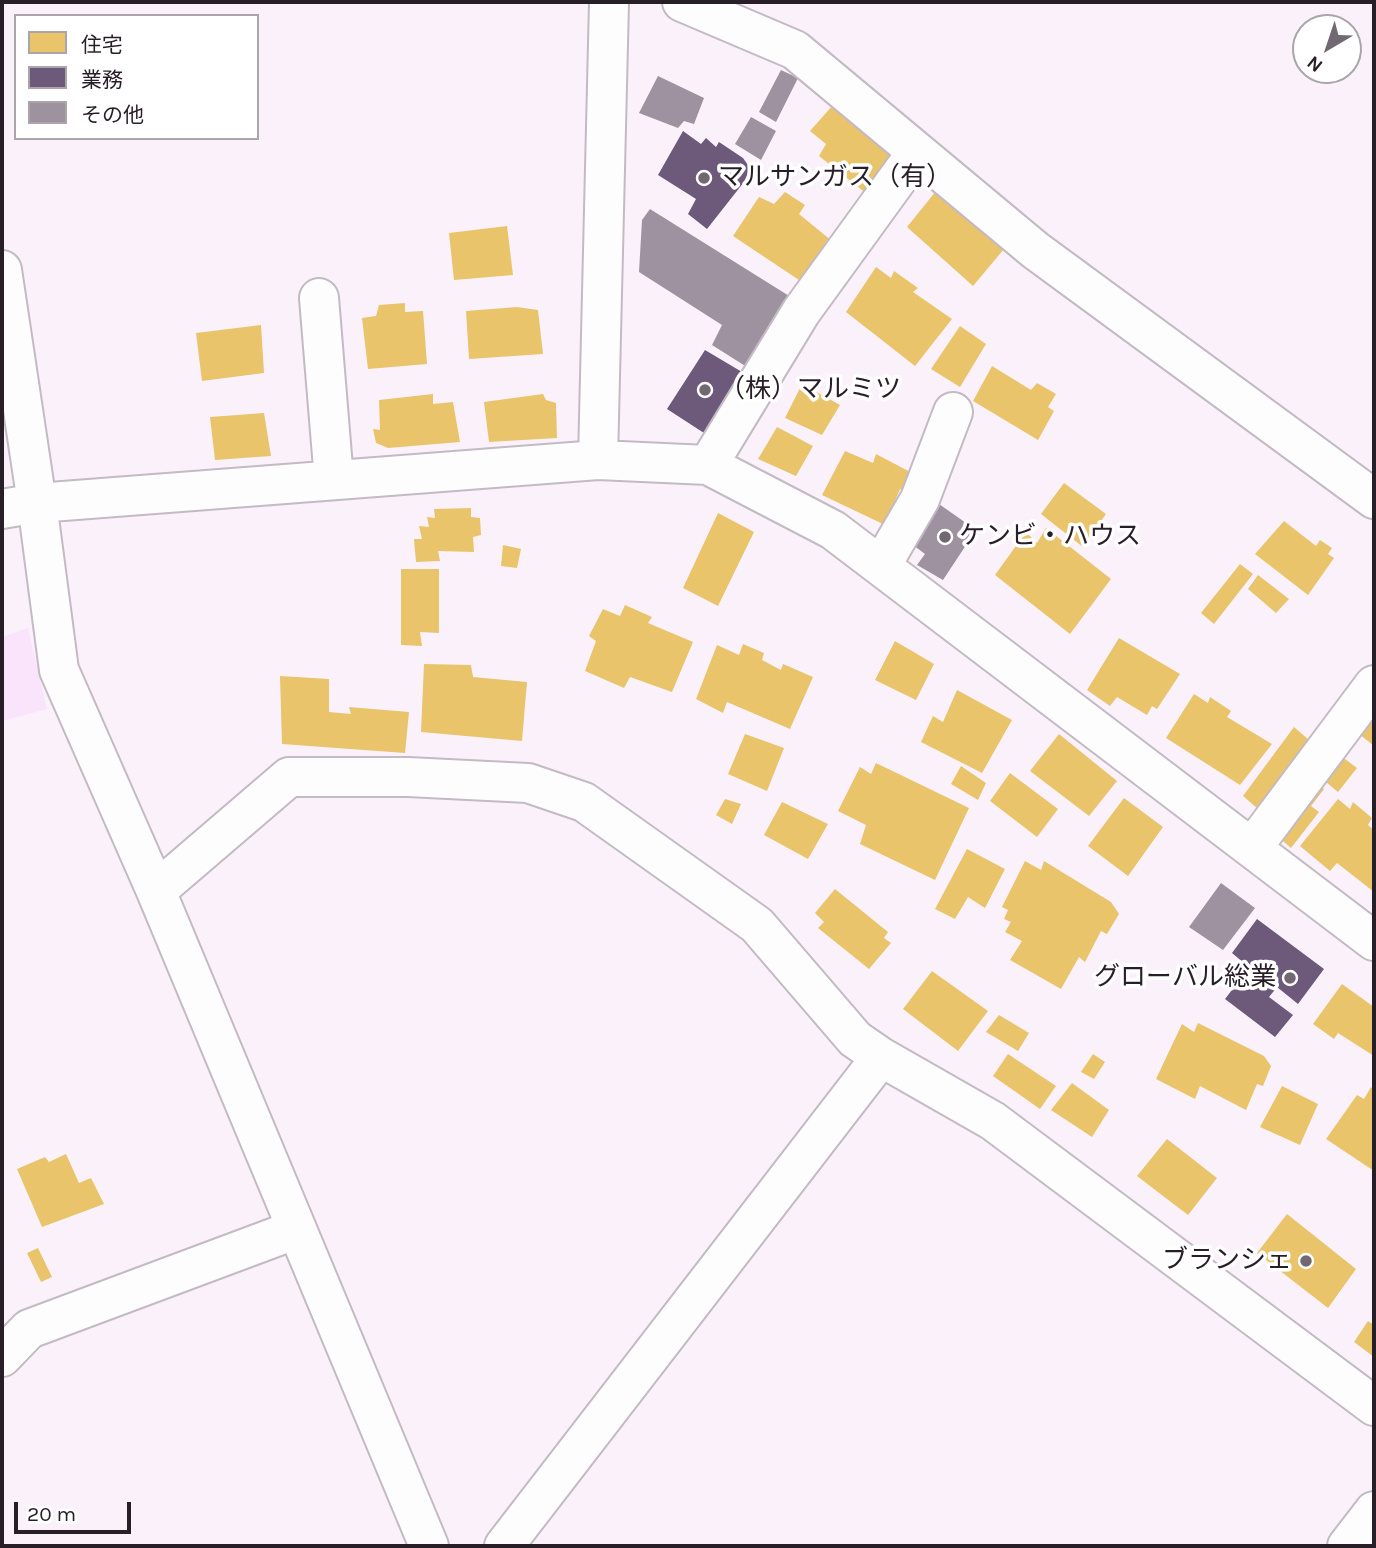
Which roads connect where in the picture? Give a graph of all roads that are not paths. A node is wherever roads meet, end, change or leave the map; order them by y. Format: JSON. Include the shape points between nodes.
{"nodes":[{"id":1,"x":609,"y":2,"type":"edge"},
{"id":2,"x":682,"y":2,"type":"edge"},
{"id":3,"x":917,"y":152,"type":"junction"},
{"id":4,"x":2,"y":270,"type":"edge"},
{"id":5,"x":319,"y":298,"type":"dead end"},
{"id":6,"x":953,"y":412,"type":"dead end"},
{"id":7,"x":598,"y":460,"type":"junction"},
{"id":8,"x":708,"y":465,"type":"junction"},
{"id":9,"x":334,"y":481,"type":"junction"},
{"id":10,"x":1374,"y":499,"type":"edge"},
{"id":11,"x":20,"y":506,"type":"edge"},
{"id":12,"x":881,"y":566,"type":"junction"},
{"id":13,"x":1374,"y":685,"type":"edge"},
{"id":14,"x":1252,"y":848,"type":"junction"},
{"id":15,"x":156,"y":891,"type":"junction"},
{"id":16,"x":1374,"y":941,"type":"edge"},
{"id":17,"x":881,"y":1057,"type":"junction"},
{"id":18,"x":297,"y":1229,"type":"junction"},
{"id":19,"x":2,"y":1357,"type":"edge"},
{"id":20,"x":1374,"y":1406,"type":"edge"},
{"id":21,"x":1374,"y":1511,"type":"edge"},
{"id":22,"x":429,"y":1546,"type":"edge"},
{"id":23,"x":504,"y":1546,"type":"edge"},
{"id":24,"x":1348,"y":1546,"type":"edge"}],
"edges":[{"from":1,"to":7,"type":"street"},
{"from":2,"to":3,"type":"street","via":[[795,50]]},
{"from":3,"to":8,"type":"street","via":[[800,312]]},
{"from":3,"to":10,"type":"street","via":[[1035,250]]},
{"from":4,"to":11,"type":"street"},
{"from":5,"to":9,"type":"street"},
{"from":6,"to":12,"type":"street","via":[[920,499]]},
{"from":7,"to":8,"type":"street"},
{"from":7,"to":9,"type":"street"},
{"from":8,"to":12,"type":"street","via":[[834,530]]},
{"from":9,"to":11,"type":"street"},
{"from":11,"to":15,"type":"street","via":[[59,670]]},
{"from":12,"to":14,"type":"street"},
{"from":13,"to":14,"type":"street"},
{"from":14,"to":16,"type":"street"},
{"from":15,"to":17,"type":"street","via":[[289,777],[528,783],[584,802],[757,925],[855,1039]]},
{"from":15,"to":18,"type":"street"},
{"from":17,"to":20,"type":"street","via":[[993,1121]]},
{"from":17,"to":23,"type":"street"},
{"from":18,"to":19,"type":"street","via":[[29,1329]]},
{"from":18,"to":22,"type":"street"},
{"from":21,"to":24,"type":"street"}]}
